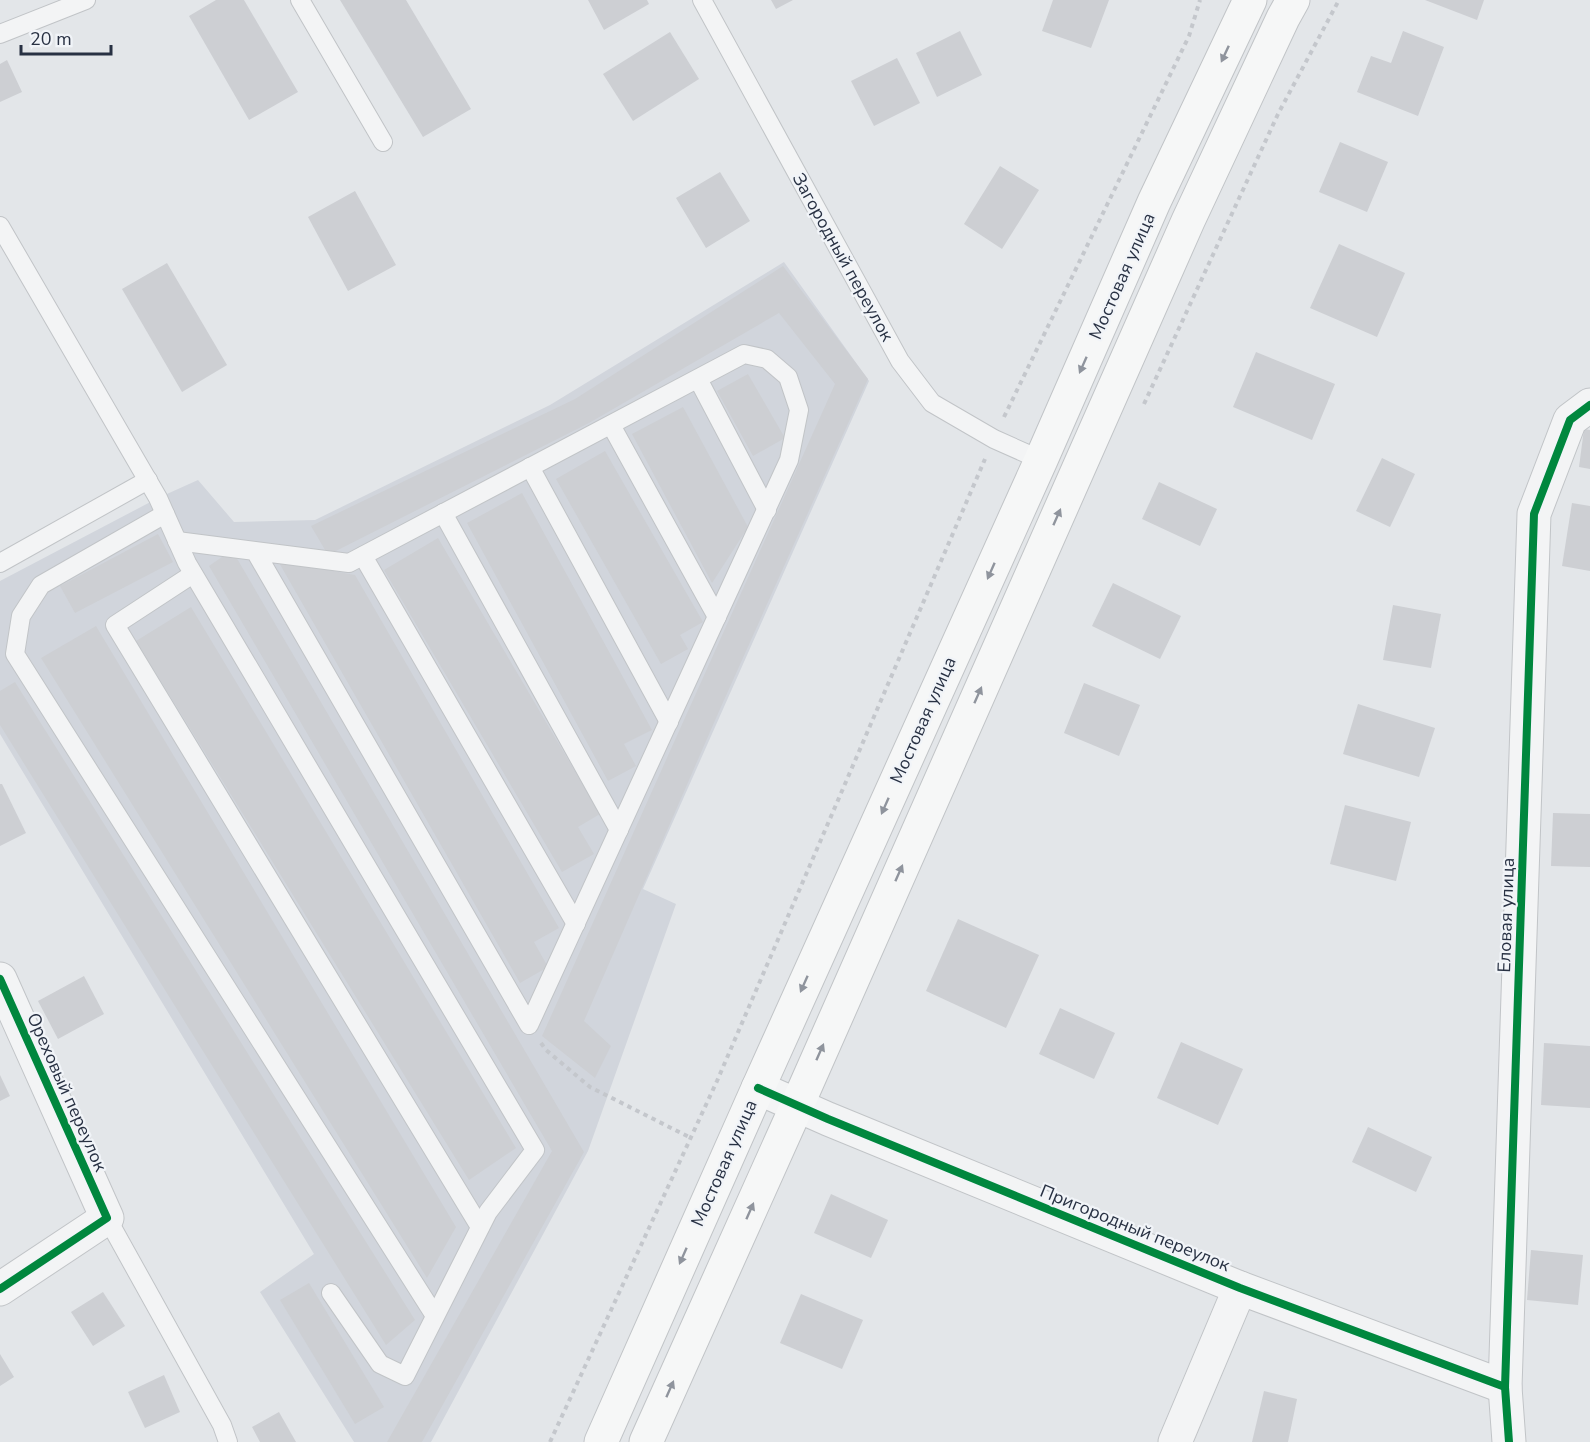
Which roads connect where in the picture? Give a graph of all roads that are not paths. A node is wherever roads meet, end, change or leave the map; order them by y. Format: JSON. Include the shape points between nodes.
{"nodes":[{"id":1,"x":86,"y":0,"type":"edge"},
{"id":2,"x":300,"y":0,"type":"edge"},
{"id":3,"x":702,"y":0,"type":"edge"},
{"id":4,"x":1250,"y":0,"type":"edge"},
{"id":5,"x":1293,"y":0,"type":"edge"},
{"id":6,"x":0,"y":34,"type":"edge"},
{"id":7,"x":383,"y":142,"type":"dead end"},
{"id":8,"x":0,"y":226,"type":"edge"},
{"id":9,"x":698,"y":378,"type":"junction"},
{"id":10,"x":1590,"y":405,"type":"edge"},
{"id":11,"x":611,"y":424,"type":"junction"},
{"id":12,"x":1041,"y":460,"type":"junction"},
{"id":13,"x":530,"y":467,"type":"junction"},
{"id":14,"x":148,"y":480,"type":"junction"},
{"id":15,"x":766,"y":510,"type":"junction"},
{"id":16,"x":443,"y":513,"type":"junction"},
{"id":17,"x":165,"y":514,"type":"junction"},
{"id":18,"x":177,"y":541,"type":"junction"},
{"id":19,"x":255,"y":551,"type":"junction"},
{"id":20,"x":363,"y":555,"type":"junction"},
{"id":21,"x":0,"y":563,"type":"edge"},
{"id":22,"x":193,"y":574,"type":"junction"},
{"id":23,"x":717,"y":617,"type":"junction"},
{"id":24,"x":669,"y":722,"type":"junction"},
{"id":25,"x":619,"y":830,"type":"junction"},
{"id":26,"x":576,"y":924,"type":"junction"},
{"id":27,"x":0,"y":979,"type":"edge"},
{"id":28,"x":758,"y":1088,"type":"junction"},
{"id":29,"x":797,"y":1105,"type":"junction"},
{"id":30,"x":107,"y":1218,"type":"junction"},
{"id":31,"x":480,"y":1227,"type":"junction"},
{"id":32,"x":1240,"y":1288,"type":"junction"},
{"id":33,"x":0,"y":1289,"type":"edge"},
{"id":34,"x":331,"y":1293,"type":"dead end"},
{"id":35,"x":435,"y":1316,"type":"junction"},
{"id":36,"x":1505,"y":1387,"type":"junction"},
{"id":37,"x":228,"y":1442,"type":"edge"},
{"id":38,"x":601,"y":1442,"type":"edge"},
{"id":39,"x":646,"y":1442,"type":"edge"},
{"id":40,"x":1175,"y":1442,"type":"edge"},
{"id":41,"x":1509,"y":1442,"type":"edge"}],
"edges":[{"from":1,"to":6,"type":"lane"},
{"from":2,"to":7,"type":"lane"},
{"from":3,"to":12,"type":"lane","name":"Загородный переулок","via":[[900,361],[932,403],[993,439]]},
{"from":4,"to":12,"type":"main road","name":"Мостовая улица","one_way":true},
{"from":29,"to":5,"type":"main road","one_way":true,"via":[[1188,221]]},
{"from":8,"to":14,"type":"lane"},
{"from":9,"to":11,"type":"lane"},
{"from":9,"to":15,"type":"lane"},
{"from":9,"to":15,"type":"lane","via":[[744,354],[767,358],[788,377],[799,410],[789,460]]},
{"from":10,"to":36,"type":"street","name":"Еловая улица","via":[[1569,420],[1534,514]]},
{"from":11,"to":13,"type":"lane"},
{"from":11,"to":23,"type":"lane"},
{"from":12,"to":28,"type":"main road","name":"Мостовая улица","one_way":true},
{"from":13,"to":16,"type":"lane"},
{"from":13,"to":24,"type":"lane"},
{"from":14,"to":17,"type":"lane"},
{"from":14,"to":21,"type":"lane"},
{"from":15,"to":23,"type":"lane"},
{"from":16,"to":20,"type":"lane"},
{"from":16,"to":25,"type":"lane"},
{"from":17,"to":18,"type":"lane"},
{"from":17,"to":35,"type":"lane","via":[[41,585],[21,616],[15,654]]},
{"from":18,"to":19,"type":"lane"},
{"from":18,"to":22,"type":"lane"},
{"from":19,"to":20,"type":"lane","via":[[349,564]]},
{"from":19,"to":26,"type":"lane","via":[[529,1025]]},
{"from":20,"to":26,"type":"lane"},
{"from":22,"to":31,"type":"lane","via":[[535,1150]]},
{"from":22,"to":31,"type":"lane","via":[[116,625]]},
{"from":23,"to":24,"type":"lane"},
{"from":24,"to":25,"type":"lane"},
{"from":25,"to":26,"type":"lane"},
{"from":27,"to":30,"type":"street","name":"Ореховый переулок"},
{"from":28,"to":29,"type":"street","name":"Пригородный переулок"},
{"from":28,"to":38,"type":"main road","name":"Мостовая улица","one_way":true},
{"from":29,"to":32,"type":"street","name":"Пригородный переулок"},
{"from":39,"to":29,"type":"main road","one_way":true},
{"from":30,"to":33,"type":"street"},
{"from":30,"to":37,"type":"lane","name":"Ореховый переулок"},
{"from":31,"to":35,"type":"lane"},
{"from":32,"to":36,"type":"street","name":"Пригородный переулок"},
{"from":32,"to":40,"type":"street"},
{"from":34,"to":35,"type":"lane","via":[[381,1364],[405,1376]]},
{"from":36,"to":41,"type":"street","name":"Еловая улица"}]}
